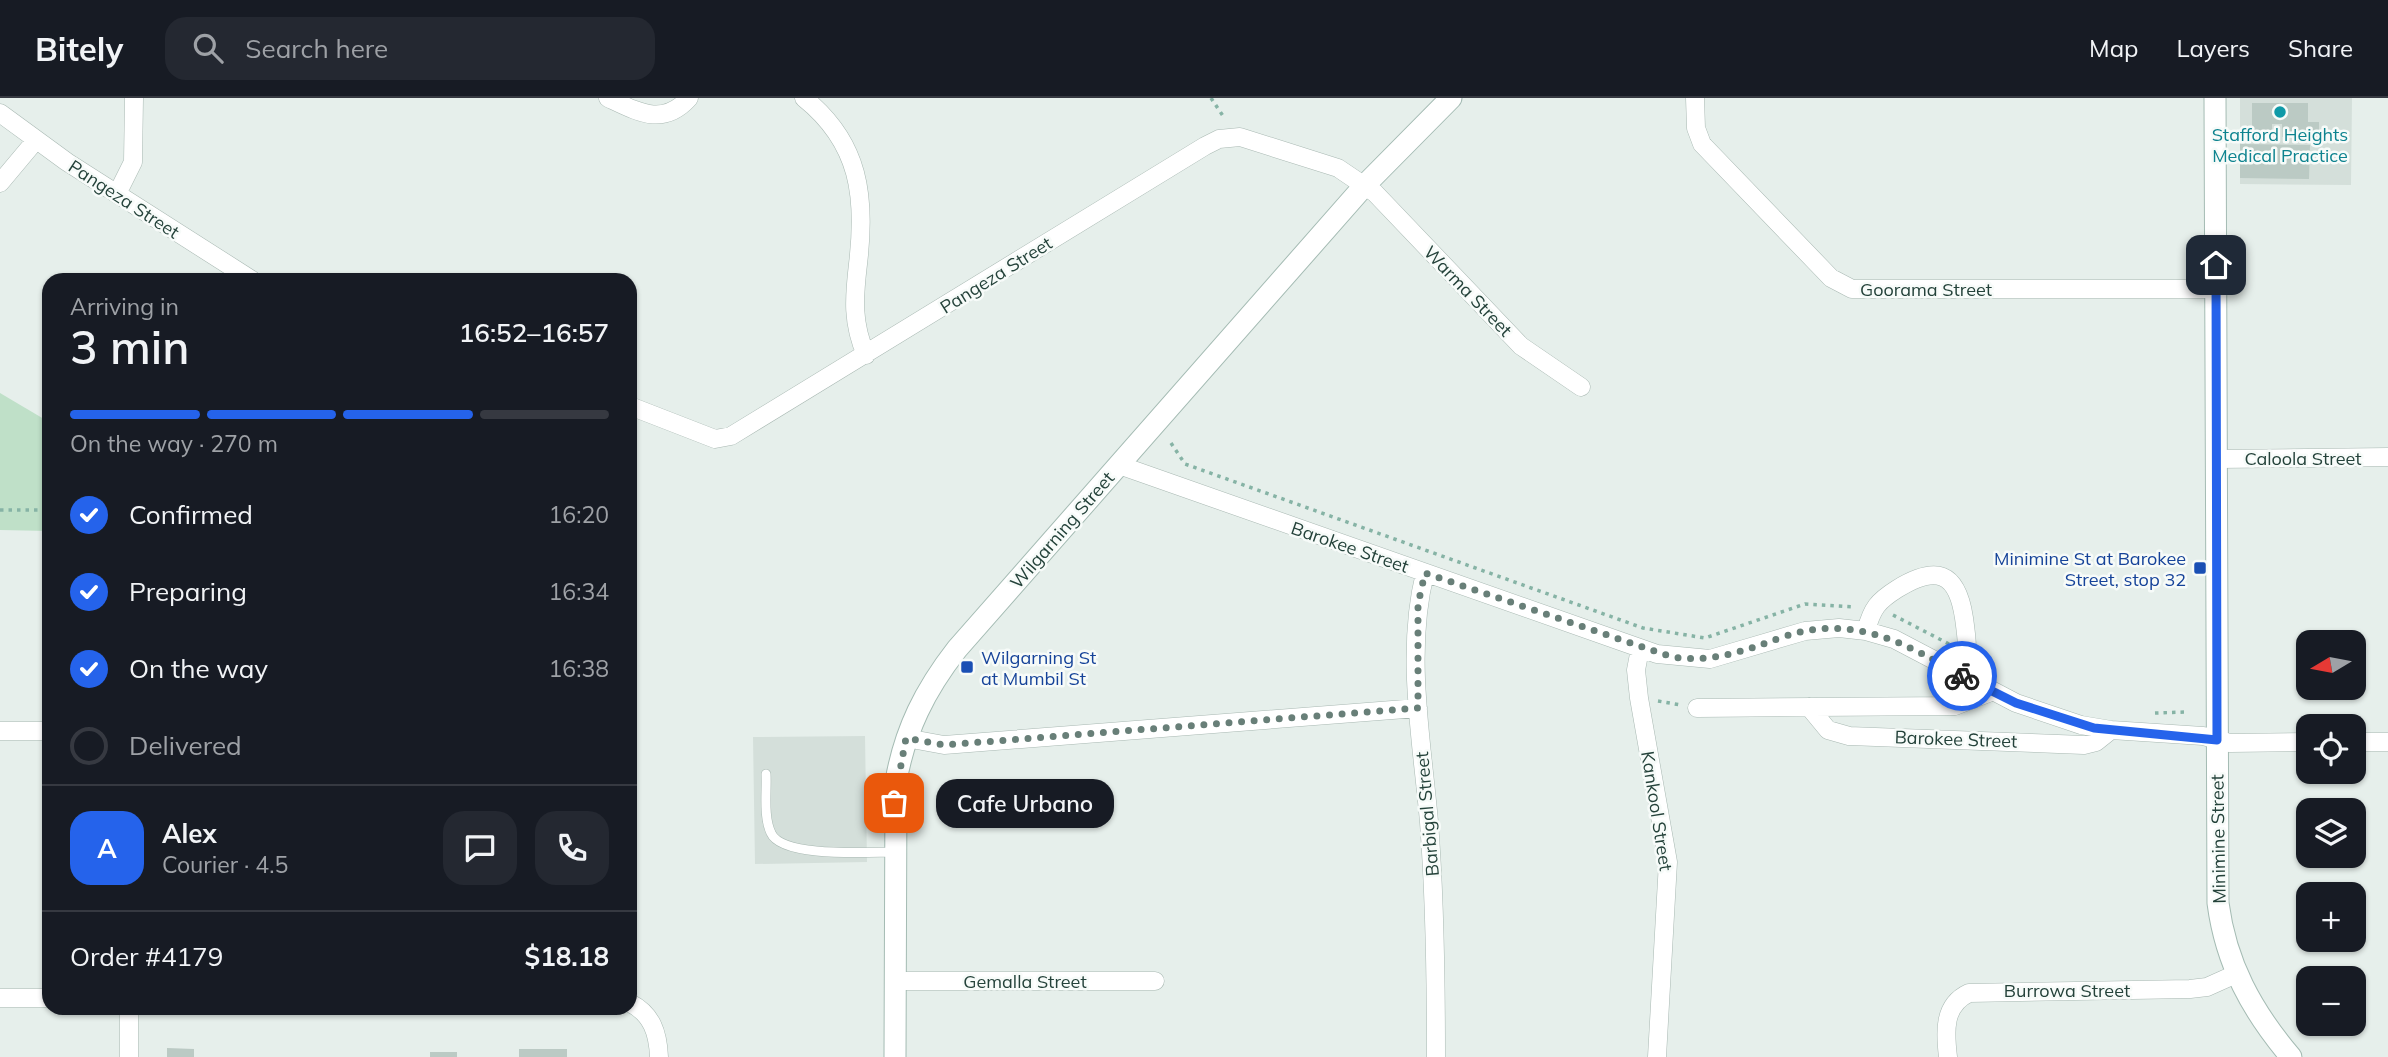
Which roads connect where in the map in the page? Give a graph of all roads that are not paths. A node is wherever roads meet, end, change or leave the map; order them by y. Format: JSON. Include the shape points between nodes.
{"nodes":[{"id":1,"x":134,"y":98,"type":"edge"},
{"id":2,"x":608,"y":98,"type":"edge"},
{"id":3,"x":689,"y":98,"type":"edge"},
{"id":4,"x":804,"y":98,"type":"edge"},
{"id":5,"x":1451,"y":98,"type":"edge"},
{"id":6,"x":1695,"y":98,"type":"edge"},
{"id":7,"x":2215,"y":98,"type":"edge"},
{"id":8,"x":0,"y":113,"type":"edge"},
{"id":9,"x":36,"y":140,"type":"junction"},
{"id":10,"x":0,"y":183,"type":"edge"},
{"id":11,"x":1364,"y":186,"type":"junction"},
{"id":12,"x":117,"y":194,"type":"junction"},
{"id":13,"x":241,"y":273,"type":"edge"},
{"id":14,"x":2216,"y":289,"type":"junction"},
{"id":15,"x":866,"y":355,"type":"junction"},
{"id":16,"x":1581,"y":387,"type":"dead end"},
{"id":17,"x":637,"y":409,"type":"edge"},
{"id":18,"x":2388,"y":457,"type":"edge"},
{"id":19,"x":2217,"y":458,"type":"junction"},
{"id":20,"x":1119,"y":465,"type":"junction"},
{"id":21,"x":1425,"y":573,"type":"junction"},
{"id":22,"x":1866,"y":631,"type":"junction"},
{"id":23,"x":1640,"y":649,"type":"junction"},
{"id":24,"x":1964,"y":677,"type":"junction"},
{"id":25,"x":1991,"y":692,"type":"junction"},
{"id":26,"x":1809,"y":707,"type":"junction"},
{"id":27,"x":1418,"y":708,"type":"junction"},
{"id":28,"x":1697,"y":708,"type":"road end"},
{"id":29,"x":2111,"y":730,"type":"junction"},
{"id":30,"x":0,"y":731,"type":"edge"},
{"id":31,"x":42,"y":731,"type":"edge"},
{"id":32,"x":906,"y":738,"type":"junction"},
{"id":33,"x":2217,"y":740,"type":"junction"},
{"id":34,"x":2296,"y":742,"type":"edge"},
{"id":35,"x":2366,"y":742,"type":"edge"},
{"id":36,"x":2388,"y":742,"type":"edge"},
{"id":37,"x":766,"y":774,"type":"dead end"},
{"id":38,"x":894,"y":852,"type":"junction"},
{"id":39,"x":2236,"y":974,"type":"junction"},
{"id":40,"x":895,"y":981,"type":"junction"},
{"id":41,"x":1155,"y":981,"type":"dead end"},
{"id":42,"x":0,"y":998,"type":"edge"},
{"id":43,"x":42,"y":998,"type":"edge"},
{"id":44,"x":637,"y":1008,"type":"edge"},
{"id":45,"x":129,"y":1015,"type":"edge"},
{"id":46,"x":129,"y":1057,"type":"edge"},
{"id":47,"x":659,"y":1057,"type":"edge"},
{"id":48,"x":895,"y":1057,"type":"edge"},
{"id":49,"x":1436,"y":1057,"type":"edge"},
{"id":50,"x":1657,"y":1057,"type":"edge"},
{"id":51,"x":1948,"y":1057,"type":"edge"},
{"id":52,"x":2291,"y":1057,"type":"edge"}],
"edges":[{"from":1,"to":12,"type":"street","via":[[133,162]]},
{"from":2,"to":3,"type":"street","via":[[656,116],[675,111]]},
{"from":4,"to":15,"type":"street","via":[[837,132],[858,175],[860,239],[853,303],[855,326]]},
{"from":5,"to":11,"type":"street","name":"Wilgarning Street"},
{"from":6,"to":14,"type":"street","name":"Goorama Street","via":[[1696,128],[1702,144],[1831,278],[1852,289]]},
{"from":7,"to":14,"type":"street","name":"Minimine Street"},
{"from":8,"to":9,"type":"street","name":"Pangeza Street"},
{"from":9,"to":10,"type":"street"},
{"from":9,"to":12,"type":"street","name":"Pangeza Street"},
{"from":11,"to":15,"type":"street","name":"Pangeza Street","via":[[1322,160],[1248,138],[1219,139]]},
{"from":11,"to":16,"type":"street","name":"Warma Street","via":[[1521,346]]},
{"from":11,"to":20,"type":"street","name":"Wilgarning Street"},
{"from":12,"to":13,"type":"street","name":"Pangeza Street"},
{"from":14,"to":19,"type":"street","name":"Minimine Street"},
{"from":15,"to":17,"type":"street","name":"Pangeza Street","via":[[732,436],[715,439]]},
{"from":18,"to":19,"type":"street","name":"Caloola Street"},
{"from":19,"to":33,"type":"street","name":"Minimine Street"},
{"from":20,"to":21,"type":"street","name":"Barokee Street"},
{"from":20,"to":32,"type":"street","name":"Wilgarning Street","via":[[942,669]]},
{"from":21,"to":23,"type":"street","name":"Barokee Street"},
{"from":21,"to":27,"type":"street","name":"Barbigal Street","via":[[1418,604]]},
{"from":22,"to":23,"type":"street","name":"Barokee Street","via":[[1805,631],[1710,659]]},
{"from":22,"to":24,"type":"street","name":"Barokee Street","via":[[1894,639]]},
{"from":22,"to":24,"type":"street","via":[[1872,608],[1883,598],[1917,578],[1944,576],[1961,599],[1968,653]]},
{"from":23,"to":50,"type":"street","name":"Kankool Street","via":[[1636,670],[1639,698],[1668,862]]},
{"from":24,"to":25,"type":"street","name":"Barokee Street"},
{"from":25,"to":26,"type":"street","name":"Barokee Street","via":[[1955,706]]},
{"from":25,"to":29,"type":"street","name":"Barokee Street","via":[[2053,717]]},
{"from":26,"to":28,"type":"street","name":"Barokee Street"},
{"from":26,"to":29,"type":"street","name":"Barokee Street","via":[[1823,726],[1841,735],[2084,745]]},
{"from":27,"to":32,"type":"street","via":[[944,745]]},
{"from":27,"to":49,"type":"street","name":"Barbigal Street","via":[[1432,871]]},
{"from":29,"to":33,"type":"street","name":"Barokee Street"},
{"from":30,"to":31,"type":"street"},
{"from":32,"to":38,"type":"street","name":"Wilgarning Street","via":[[896,781]]},
{"from":33,"to":34,"type":"street","name":"Barokee Street"},
{"from":33,"to":39,"type":"street","name":"Minimine Street","via":[[2218,903]]},
{"from":35,"to":36,"type":"street"},
{"from":37,"to":38,"type":"lane","via":[[768,824],[778,842],[832,852]]},
{"from":38,"to":40,"type":"street","name":"Wilgarning Street"},
{"from":39,"to":51,"type":"street","name":"Burrowa Street","via":[[2190,989],[1969,993],[1949,1011]]},
{"from":39,"to":52,"type":"street","name":"Minimine Street","via":[[2258,1016]]},
{"from":40,"to":41,"type":"street","name":"Gemalla Street"},
{"from":40,"to":48,"type":"street","name":"Wilgarning Street"},
{"from":42,"to":43,"type":"street"},
{"from":44,"to":47,"type":"street","via":[[653,1024]]},
{"from":45,"to":46,"type":"street"}]}
